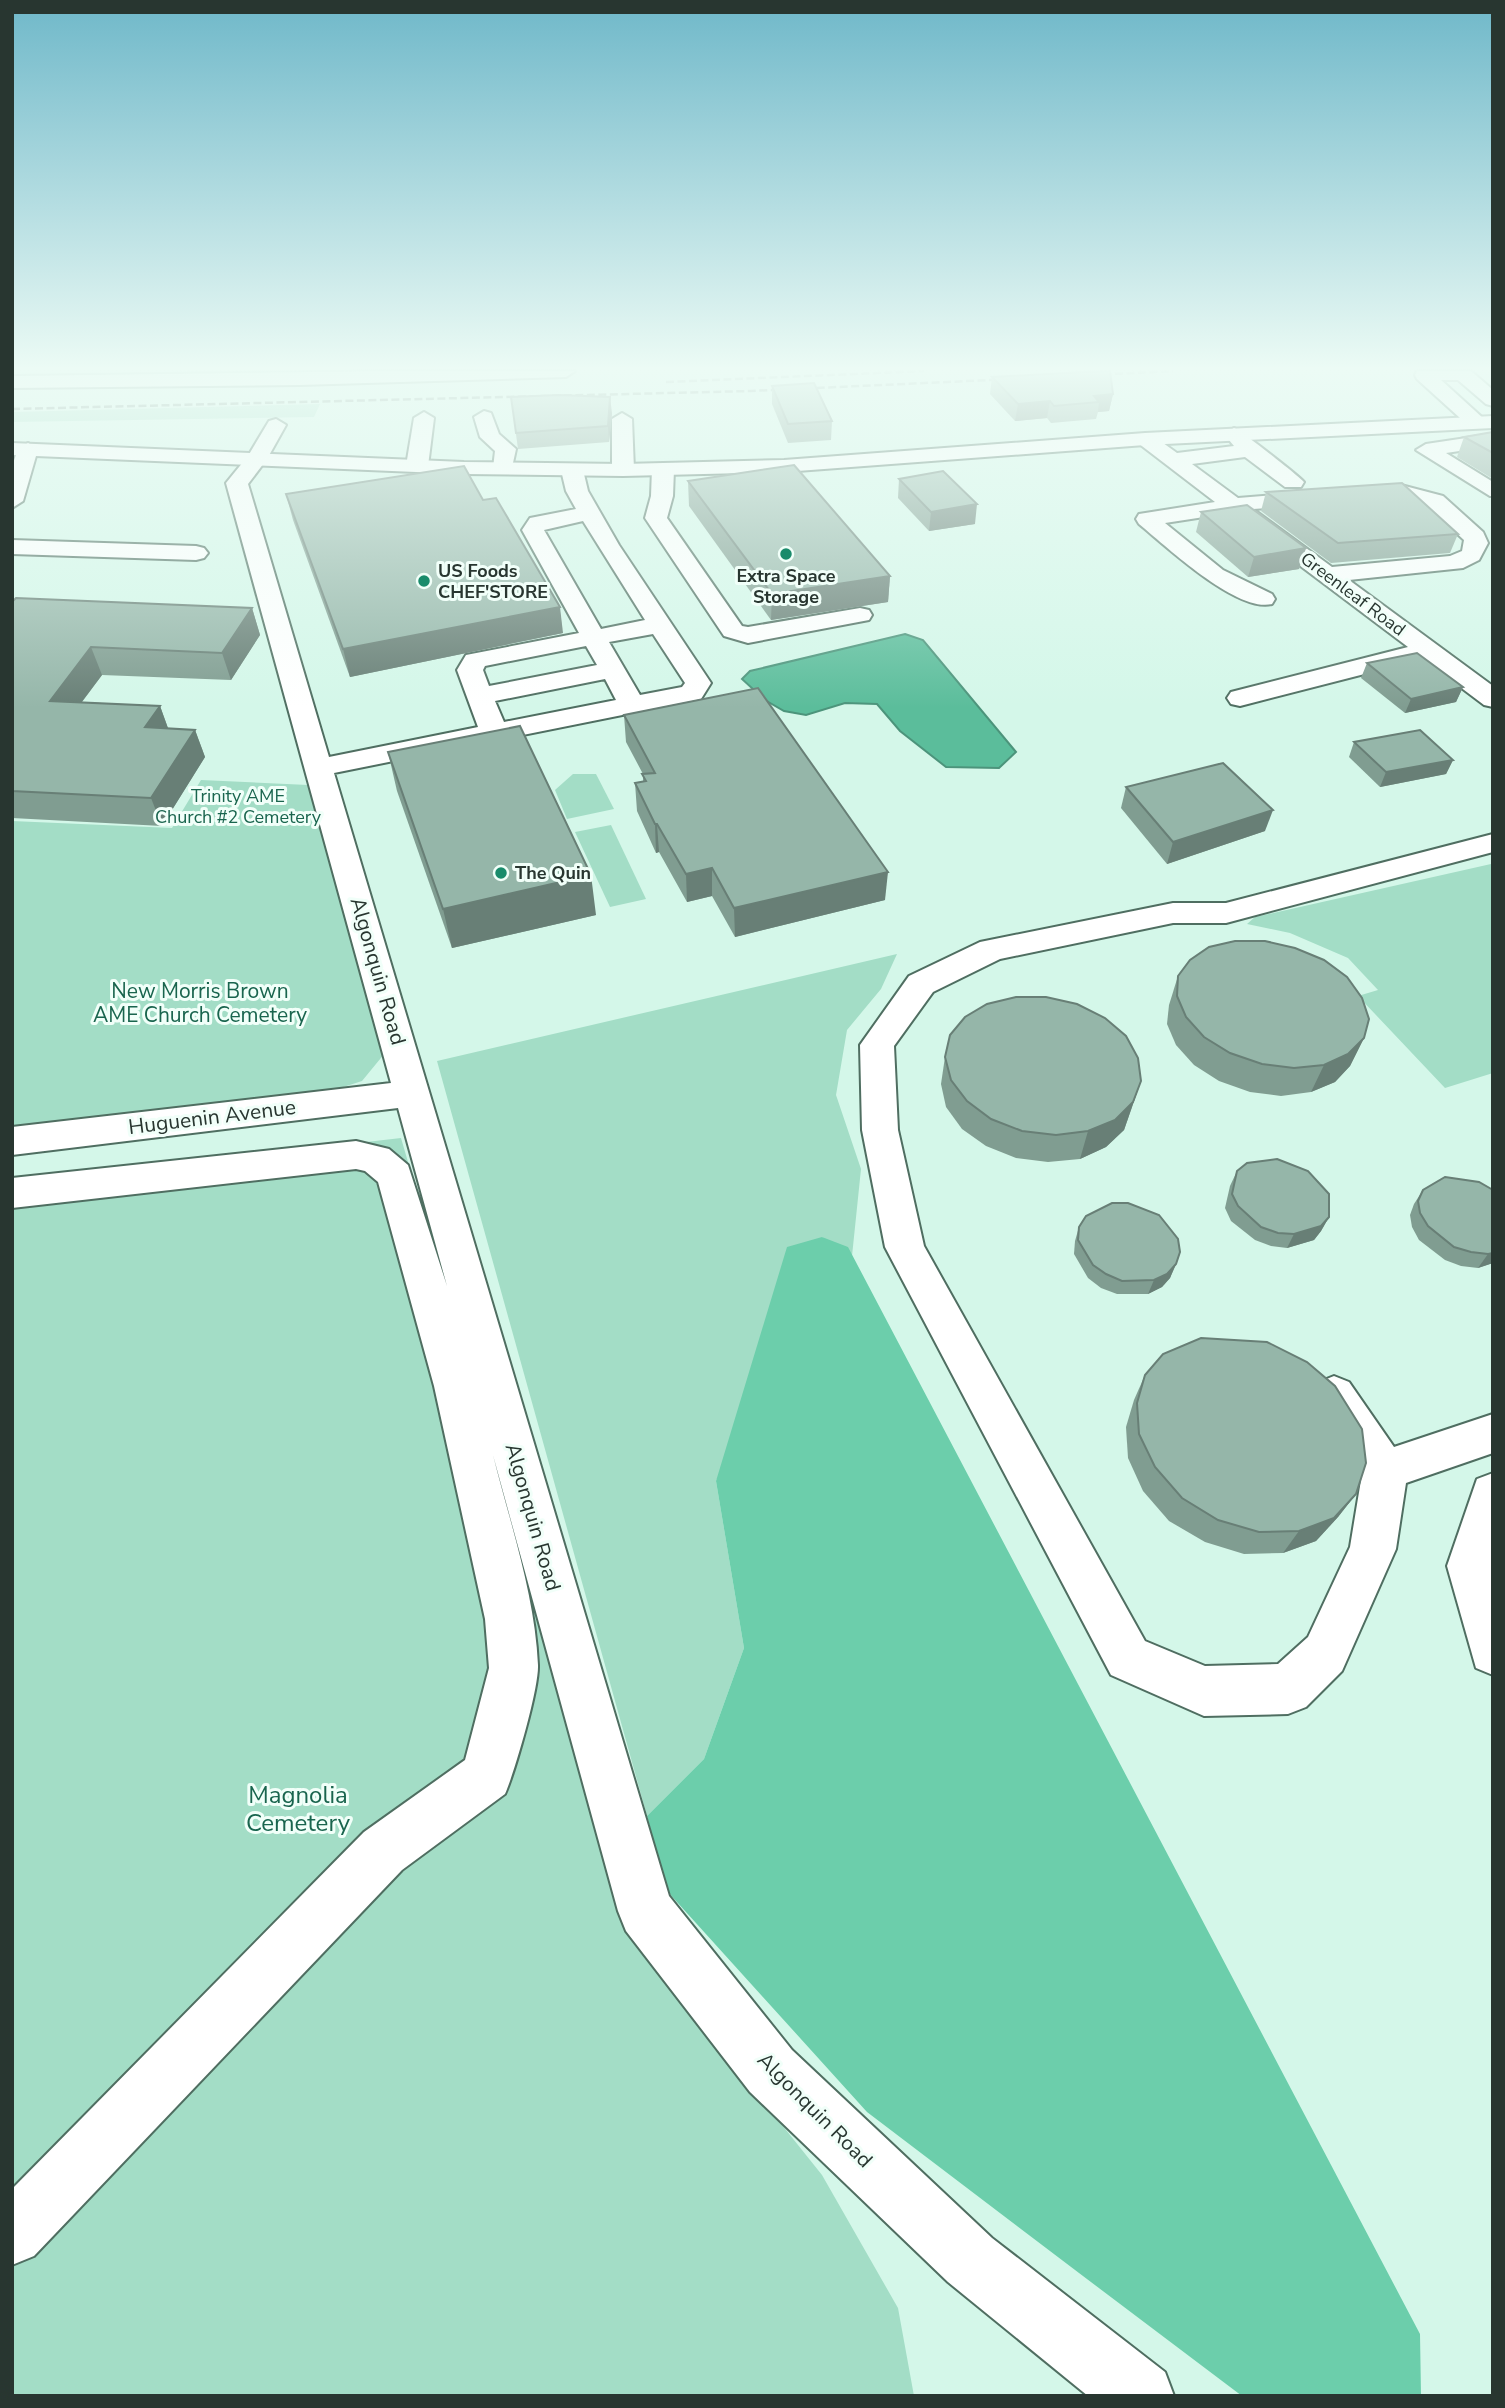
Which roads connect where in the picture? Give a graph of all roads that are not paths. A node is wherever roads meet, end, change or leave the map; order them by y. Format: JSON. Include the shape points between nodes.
{"nodes":[{"id":1,"x":15,"y":483,"type":"edge"},
{"id":2,"x":237,"y":483,"type":"edge"},
{"id":3,"x":575,"y":483,"type":"edge"},
{"id":4,"x":662,"y":483,"type":"edge"},
{"id":5,"x":1205,"y":483,"type":"edge"},
{"id":6,"x":1479,"y":483,"type":"edge"},
{"id":7,"x":1490,"y":490,"type":"dead end"},
{"id":8,"x":12,"y":501,"type":"edge"},
{"id":9,"x":1268,"y":501,"type":"junction"},
{"id":10,"x":1234,"y":505,"type":"junction"},
{"id":11,"x":590,"y":513,"type":"junction"},
{"id":12,"x":12,"y":547,"type":"edge"},
{"id":13,"x":196,"y":554,"type":"dead end"},
{"id":14,"x":1338,"y":573,"type":"junction"},
{"id":15,"x":1263,"y":599,"type":"dead end"},
{"id":16,"x":860,"y":615,"type":"edge"},
{"id":17,"x":660,"y":625,"type":"junction"},
{"id":18,"x":594,"y":638,"type":"junction"},
{"id":19,"x":1428,"y":650,"type":"junction"},
{"id":20,"x":612,"y":670,"type":"junction"},
{"id":21,"x":480,"y":696,"type":"junction"},
{"id":22,"x":1240,"y":698,"type":"dead end"},
{"id":23,"x":1493,"y":699,"type":"edge"},
{"id":24,"x":633,"y":706,"type":"junction"},
{"id":25,"x":495,"y":733,"type":"junction"},
{"id":26,"x":321,"y":767,"type":"junction"},
{"id":27,"x":1493,"y":843,"type":"edge"},
{"id":28,"x":413,"y":1093,"type":"junction"},
{"id":29,"x":12,"y":1140,"type":"edge"},
{"id":30,"x":12,"y":1193,"type":"edge"},
{"id":31,"x":1305,"y":1370,"type":"edge"},
{"id":32,"x":1493,"y":1433,"type":"edge"},
{"id":33,"x":1385,"y":1470,"type":"junction"},
{"id":34,"x":1493,"y":1494,"type":"edge"},
{"id":35,"x":1493,"y":1651,"type":"edge"},
{"id":36,"x":12,"y":2234,"type":"edge"},
{"id":37,"x":1141,"y":2396,"type":"edge"}],
"edges":[{"from":1,"to":8,"type":"main road"},
{"from":2,"to":26,"type":"main road","name":"Algonquin Road"},
{"from":3,"to":11,"type":"main road"},
{"from":4,"to":16,"type":"main road","via":[[656,518],[733,631],[748,635]]},
{"from":5,"to":10,"type":"main road","name":"Greenleaf Road"},
{"from":6,"to":7,"type":"main road"},
{"from":9,"to":10,"type":"main road"},
{"from":9,"to":14,"type":"main road"},
{"from":9,"to":14,"type":"main road","via":[[1373,492],[1418,495],[1436,501],[1477,543],[1471,555],[1455,563]]},
{"from":10,"to":14,"type":"main road","name":"Greenleaf Road"},
{"from":10,"to":15,"type":"main road","via":[[1147,519],[1215,575]]},
{"from":11,"to":17,"type":"main road"},
{"from":11,"to":18,"type":"main road","via":[[538,523],[533,530]]},
{"from":12,"to":13,"type":"main road"},
{"from":14,"to":19,"type":"main road","name":"Greenleaf Road"},
{"from":17,"to":18,"type":"main road"},
{"from":17,"to":24,"type":"main road","via":[[698,683],[692,693]]},
{"from":18,"to":20,"type":"main road"},
{"from":18,"to":21,"type":"main road","via":[[475,660],[470,670]]},
{"from":19,"to":22,"type":"main road"},
{"from":19,"to":23,"type":"main road","name":"Greenleaf Road"},
{"from":20,"to":21,"type":"main road"},
{"from":20,"to":24,"type":"main road"},
{"from":21,"to":25,"type":"main road"},
{"from":24,"to":25,"type":"main road"},
{"from":25,"to":26,"type":"main road"},
{"from":26,"to":28,"type":"main road","name":"Algonquin Road"},
{"from":27,"to":33,"type":"main road","via":[[1226,914],[1173,913],[991,950],[921,984],[877,1045],[880,1130],[905,1247],[1128,1658],[1204,1691],[1288,1689],[1325,1654],[1373,1549]]},
{"from":28,"to":29,"type":"main road","name":"Huguenin Avenue"},
{"from":28,"to":37,"type":"main road","name":"Algonquin Road","via":[[646,1911],[771,2071],[970,2260]]},
{"from":30,"to":36,"type":"main road","via":[[356,1155],[376,1159],[395,1175],[455,1386],[509,1619],[514,1668],[487,1776],[383,1851]]},
{"from":31,"to":33,"type":"main road","via":[[1325,1381]]},
{"from":32,"to":33,"type":"main road"},
{"from":34,"to":35,"type":"main road","via":[[1471,1566]]}]}
